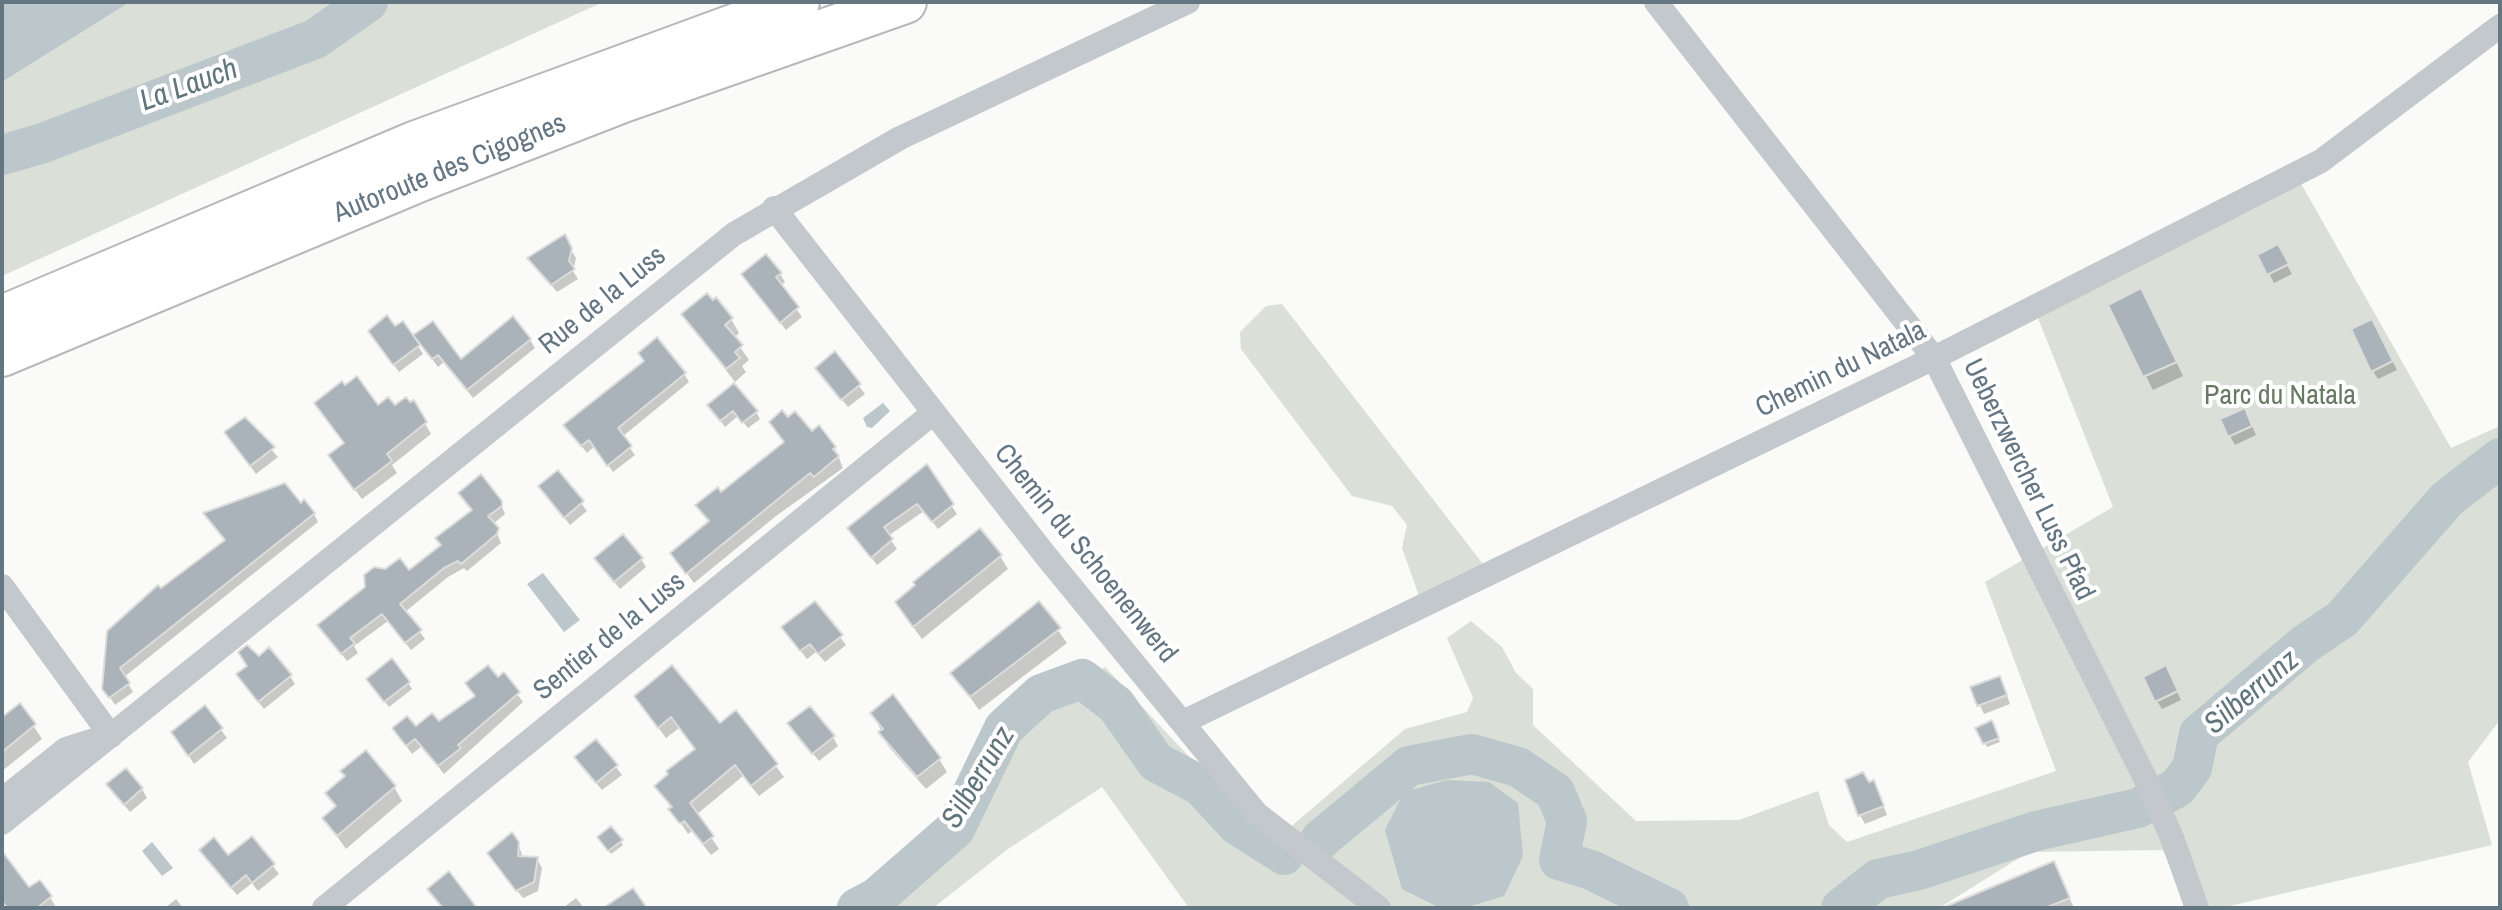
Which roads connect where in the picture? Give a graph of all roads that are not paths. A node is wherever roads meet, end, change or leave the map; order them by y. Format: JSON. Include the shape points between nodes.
{"nodes":[{"id":1,"x":798,"y":2,"type":"edge"},
{"id":2,"x":905,"y":2,"type":"edge"},
{"id":3,"x":1188,"y":2,"type":"edge"},
{"id":4,"x":1656,"y":2,"type":"edge"},
{"id":5,"x":2500,"y":26,"type":"edge"},
{"id":6,"x":774,"y":208,"type":"junction"},
{"id":7,"x":2,"y":317,"type":"edge"},
{"id":8,"x":2,"y":355,"type":"edge"},
{"id":9,"x":1934,"y":358,"type":"junction"},
{"id":10,"x":933,"y":413,"type":"junction"},
{"id":11,"x":2,"y":586,"type":"edge"},
{"id":12,"x":1183,"y":722,"type":"junction"},
{"id":13,"x":111,"y":736,"type":"junction"},
{"id":14,"x":2,"y":800,"type":"edge"},
{"id":15,"x":2,"y":823,"type":"edge"},
{"id":16,"x":324,"y":908,"type":"edge"},
{"id":17,"x":1379,"y":908,"type":"edge"},
{"id":18,"x":2197,"y":908,"type":"edge"}],
"edges":[{"from":1,"to":7,"type":"highway","name":"Autoroute des Cigognes","via":[[414,143]]},
{"from":2,"to":8,"type":"highway","name":"Autoroute des Cigognes","via":[[439,172]]},
{"from":3,"to":6,"type":"street","name":"Rue de la Luss","via":[[900,138]]},
{"from":4,"to":9,"type":"street","name":"Ueberzwercher Luss Pfad"},
{"from":5,"to":9,"type":"street","name":"Chemin du Natala","via":[[2321,161]]},
{"from":6,"to":10,"type":"street","name":"Chemin du Schoenenwerd"},
{"from":6,"to":13,"type":"street","name":"Rue de la Luss","via":[[722,244]]},
{"from":9,"to":12,"type":"street","name":"Chemin du Natala"},
{"from":9,"to":18,"type":"street","name":"Ueberzwercher Luss Pfad","via":[[2145,778]]},
{"from":10,"to":12,"type":"street","name":"Chemin du Schoenenwerd"},
{"from":10,"to":16,"type":"street","name":"Sentier de la Luss"},
{"from":11,"to":13,"type":"street"},
{"from":12,"to":17,"type":"street","name":"Chemin du Schoenenwerd","via":[[1257,814]]},
{"from":13,"to":14,"type":"street","name":"Rue de la Luss","via":[[66,749]]},
{"from":13,"to":15,"type":"street","name":"Rue de la Luss"}]}
